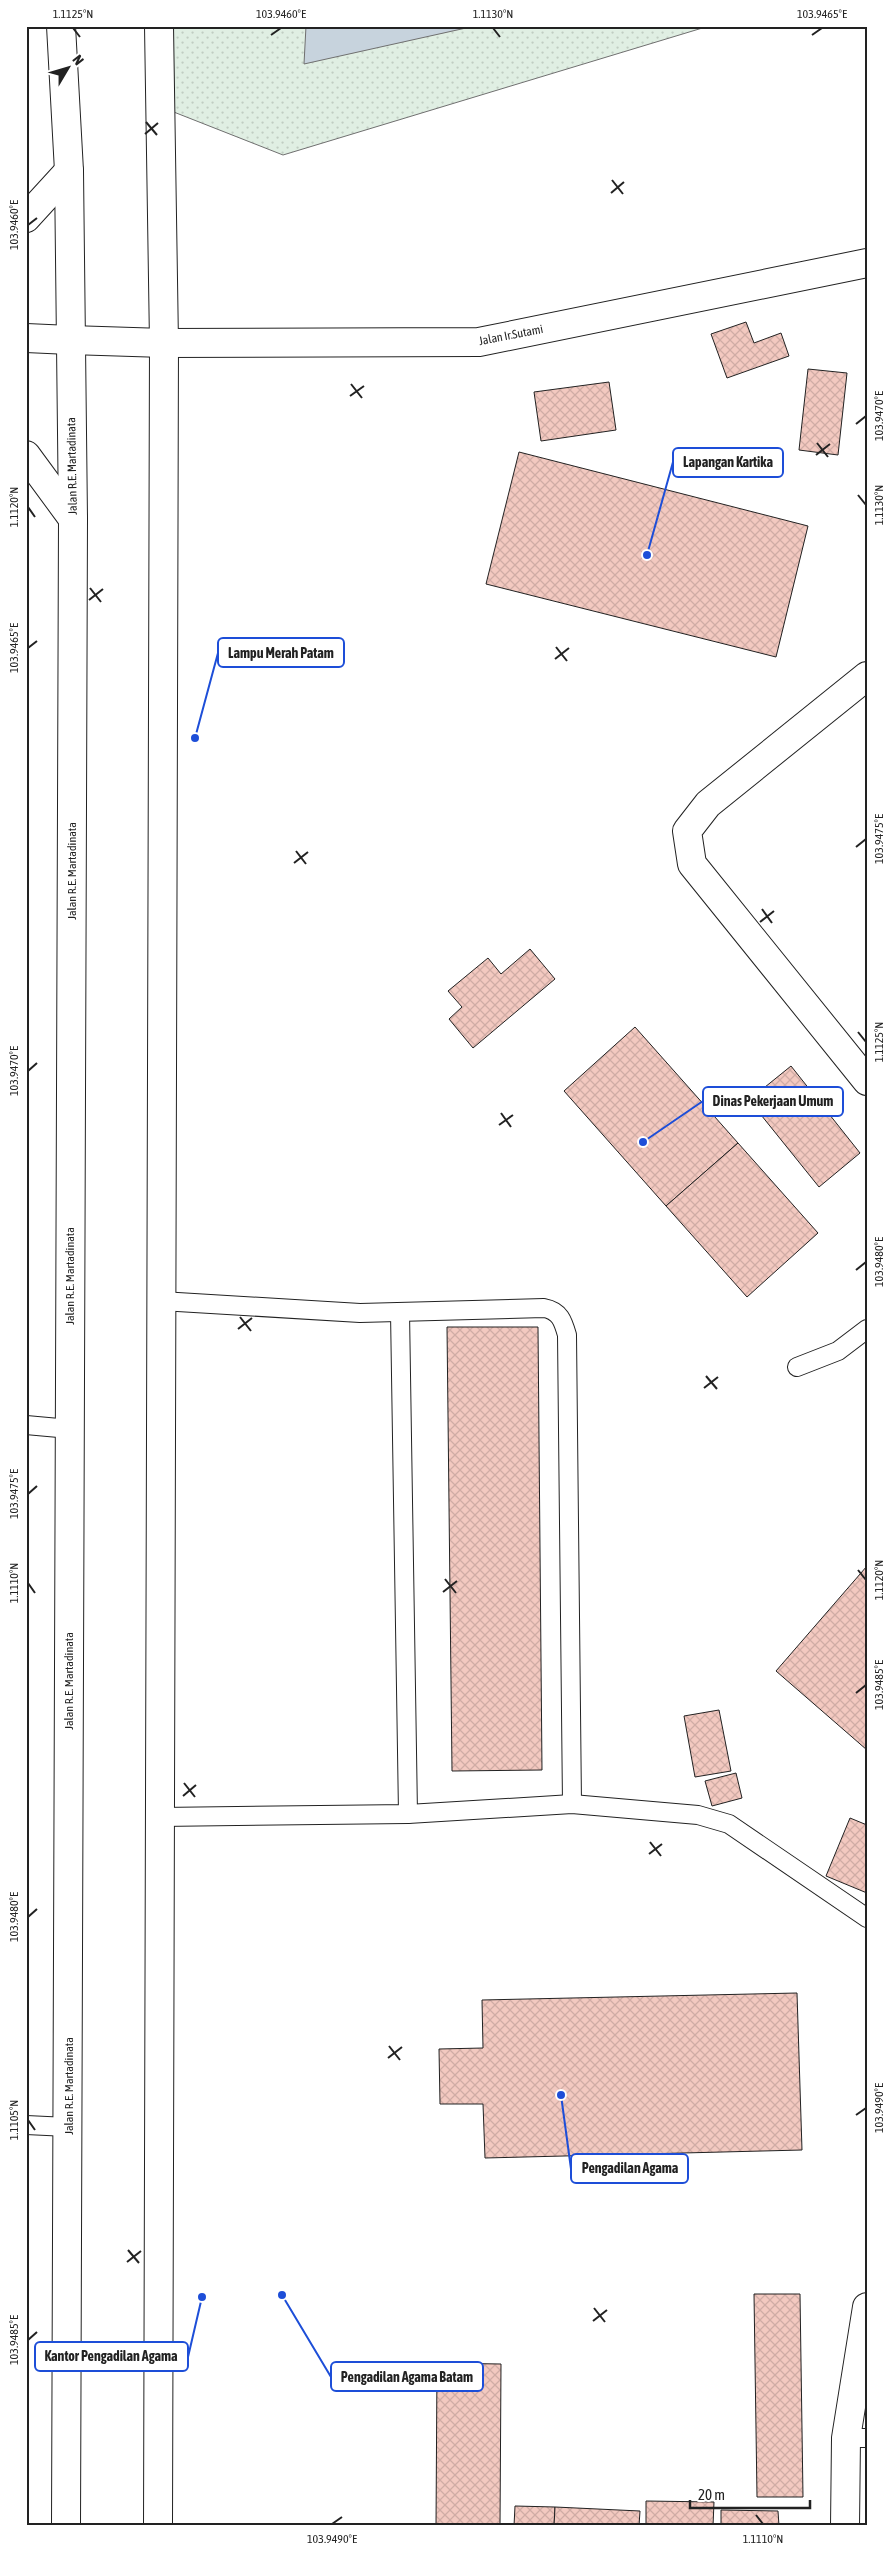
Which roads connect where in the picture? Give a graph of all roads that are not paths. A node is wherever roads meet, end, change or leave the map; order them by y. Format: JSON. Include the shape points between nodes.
{"nodes":[{"id":1,"x":61,"y":26,"type":"edge"},
{"id":2,"x":159,"y":26,"type":"edge"},
{"id":3,"x":69,"y":171,"type":"junction"},
{"id":4,"x":26,"y":218,"type":"edge"},
{"id":5,"x":867,"y":262,"type":"edge"},
{"id":6,"x":26,"y":338,"type":"edge"},
{"id":7,"x":70,"y":340,"type":"junction"},
{"id":8,"x":164,"y":343,"type":"junction"},
{"id":9,"x":26,"y":455,"type":"edge"},
{"id":10,"x":73,"y":519,"type":"junction"},
{"id":11,"x":867,"y":676,"type":"edge"},
{"id":12,"x":867,"y":1081,"type":"edge"},
{"id":13,"x":161,"y":1301,"type":"junction"},
{"id":14,"x":400,"y":1312,"type":"junction"},
{"id":15,"x":867,"y":1329,"type":"edge"},
{"id":16,"x":797,"y":1367,"type":"dead end"},
{"id":17,"x":26,"y":1425,"type":"edge"},
{"id":18,"x":70,"y":1428,"type":"junction"},
{"id":19,"x":572,"y":1804,"type":"junction"},
{"id":20,"x":408,"y":1814,"type":"junction"},
{"id":21,"x":160,"y":1817,"type":"junction"},
{"id":22,"x":867,"y":1918,"type":"edge"},
{"id":23,"x":26,"y":2124,"type":"edge"},
{"id":24,"x":68,"y":2127,"type":"junction"},
{"id":25,"x":867,"y":2307,"type":"edge"},
{"id":26,"x":856,"y":2438,"type":"edge"},
{"id":27,"x":66,"y":2526,"type":"edge"},
{"id":28,"x":158,"y":2526,"type":"edge"},
{"id":29,"x":845,"y":2526,"type":"edge"}],
"edges":[{"from":1,"to":3,"type":"main road","name":"Jalan R.E. Martadinata"},
{"from":2,"to":8,"type":"main road"},
{"from":3,"to":4,"type":"main road"},
{"from":3,"to":7,"type":"main road","name":"Jalan R.E. Martadinata"},
{"from":5,"to":8,"type":"main road","name":"Jalan Ir.Sutami","via":[[479,342]]},
{"from":6,"to":7,"type":"main road","name":"Jalan Ir.Sutami"},
{"from":7,"to":8,"type":"main road","name":"Jalan Ir.Sutami"},
{"from":7,"to":10,"type":"main road","name":"Jalan R.E. Martadinata"},
{"from":8,"to":13,"type":"main road"},
{"from":9,"to":10,"type":"main road"},
{"from":10,"to":18,"type":"main road","name":"Jalan R.E. Martadinata"},
{"from":11,"to":12,"type":"main road","via":[[708,804],[687,831],[692,864]]},
{"from":13,"to":14,"type":"lane","via":[[360,1313]]},
{"from":13,"to":21,"type":"main road"},
{"from":14,"to":19,"type":"lane","via":[[544,1308],[554,1310],[563,1321],[567,1336]]},
{"from":14,"to":20,"type":"lane"},
{"from":15,"to":16,"type":"lane","via":[[838,1351]]},
{"from":17,"to":18,"type":"lane"},
{"from":18,"to":24,"type":"main road","name":"Jalan R.E. Martadinata"},
{"from":19,"to":20,"type":"lane"},
{"from":19,"to":22,"type":"lane","via":[[698,1816],[729,1824]]},
{"from":20,"to":21,"type":"lane"},
{"from":21,"to":28,"type":"main road"},
{"from":23,"to":24,"type":"lane"},
{"from":24,"to":27,"type":"main road","name":"Jalan R.E. Martadinata"},
{"from":25,"to":26,"type":"main road"},
{"from":26,"to":29,"type":"main road"}]}
